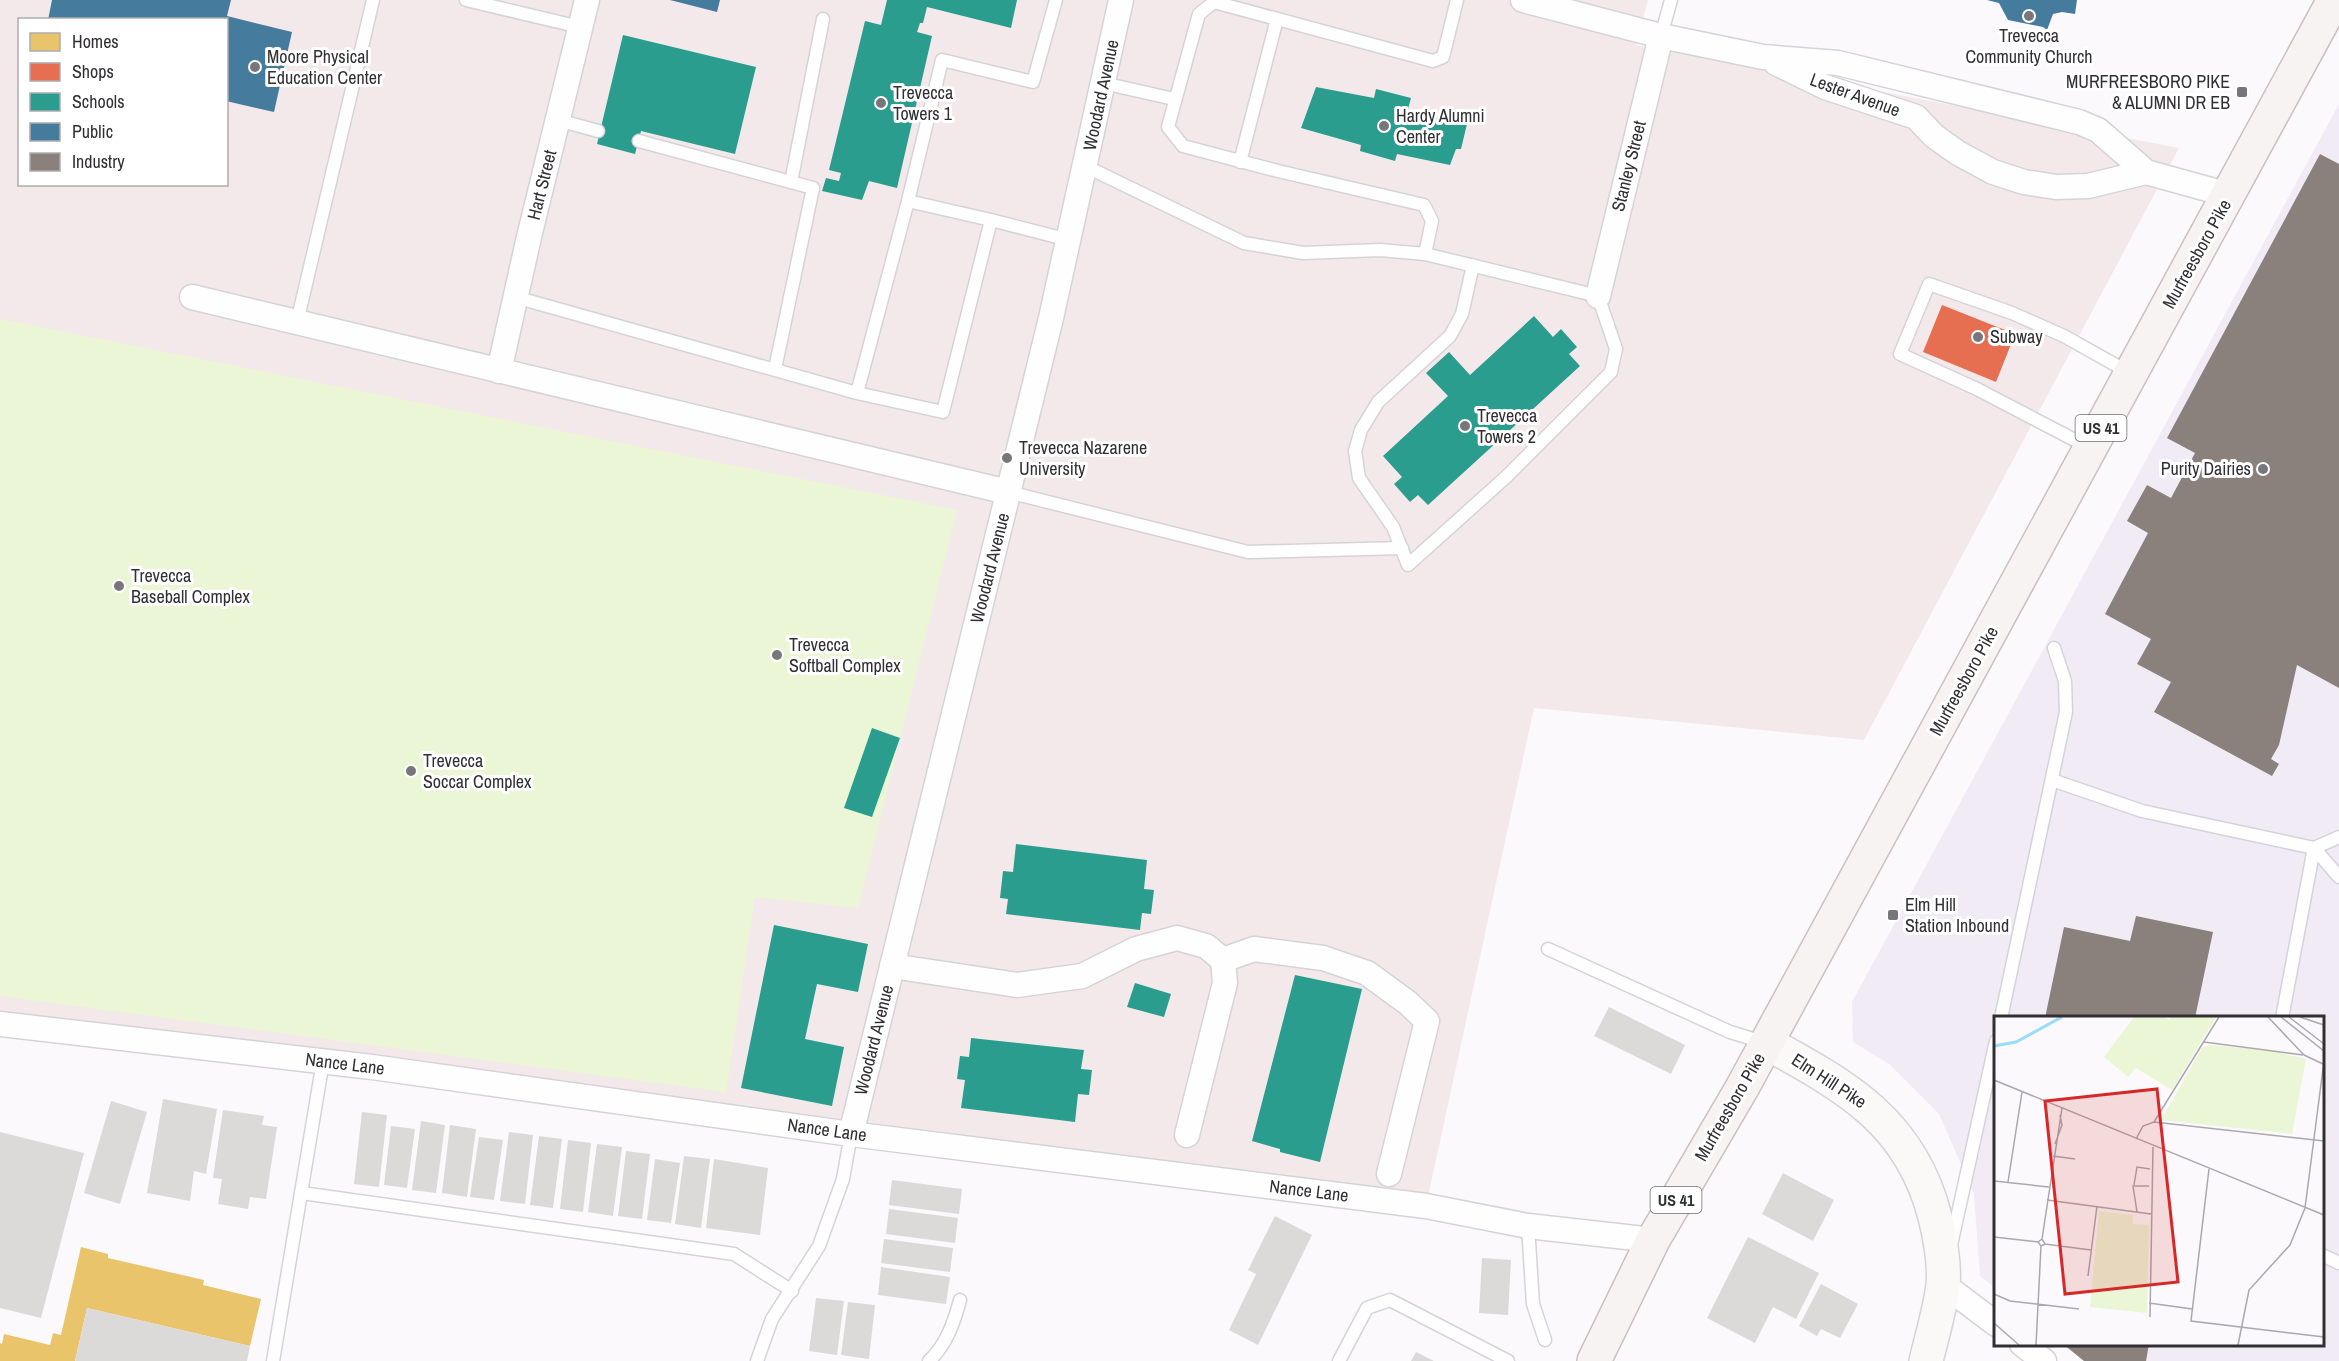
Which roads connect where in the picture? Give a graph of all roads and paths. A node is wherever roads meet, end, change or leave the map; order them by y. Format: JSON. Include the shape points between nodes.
{"nodes":[{"id":1,"x":373,"y":0,"type":"edge"},
{"id":2,"x":466,"y":0,"type":"edge"},
{"id":3,"x":587,"y":0,"type":"edge"},
{"id":4,"x":1056,"y":0,"type":"edge"},
{"id":5,"x":1122,"y":0,"type":"edge"},
{"id":6,"x":1456,"y":0,"type":"edge"},
{"id":7,"x":1523,"y":0,"type":"edge"},
{"id":8,"x":1671,"y":0,"type":"edge"},
{"id":9,"x":2334,"y":0,"type":"edge"},
{"id":10,"x":1277,"y":19,"type":"junction"},
{"id":11,"x":823,"y":20,"type":"dead end"},
{"id":12,"x":580,"y":27,"type":"junction"},
{"id":13,"x":1661,"y":36,"type":"junction"},
{"id":14,"x":1764,"y":57,"type":"junction"},
{"id":15,"x":1103,"y":83,"type":"junction"},
{"id":16,"x":1925,"y":85,"type":"junction"},
{"id":17,"x":1174,"y":99,"type":"junction"},
{"id":18,"x":1916,"y":117,"type":"junction"},
{"id":19,"x":558,"y":120,"type":"junction"},
{"id":20,"x":598,"y":131,"type":"dead end"},
{"id":21,"x":639,"y":141,"type":"dead end"},
{"id":22,"x":1240,"y":162,"type":"junction"},
{"id":23,"x":1085,"y":166,"type":"junction"},
{"id":24,"x":2146,"y":172,"type":"junction"},
{"id":25,"x":791,"y":182,"type":"junction"},
{"id":26,"x":2229,"y":195,"type":"junction"},
{"id":27,"x":908,"y":201,"type":"junction"},
{"id":28,"x":992,"y":220,"type":"junction"},
{"id":29,"x":1068,"y":240,"type":"junction"},
{"id":30,"x":1425,"y":254,"type":"junction"},
{"id":31,"x":1473,"y":265,"type":"junction"},
{"id":32,"x":1598,"y":296,"type":"junction"},
{"id":33,"x":192,"y":297,"type":"dead end"},
{"id":34,"x":515,"y":297,"type":"junction"},
{"id":35,"x":297,"y":322,"type":"junction"},
{"id":36,"x":775,"y":369,"type":"junction"},
{"id":37,"x":499,"y":371,"type":"junction"},
{"id":38,"x":2131,"y":374,"type":"junction"},
{"id":39,"x":857,"y":393,"type":"junction"},
{"id":40,"x":2090,"y":448,"type":"junction"},
{"id":41,"x":1008,"y":492,"type":"junction"},
{"id":42,"x":1402,"y":548,"type":"junction"},
{"id":43,"x":2054,"y":648,"type":"dead end"},
{"id":44,"x":2052,"y":780,"type":"junction"},
{"id":45,"x":2339,"y":837,"type":"edge"},
{"id":46,"x":2314,"y":848,"type":"junction"},
{"id":47,"x":2339,"y":877,"type":"edge"},
{"id":48,"x":1548,"y":949,"type":"dead end"},
{"id":49,"x":1223,"y":960,"type":"junction"},
{"id":50,"x":892,"y":966,"type":"junction"},
{"id":51,"x":2001,"y":1016,"type":"edge"},
{"id":52,"x":2282,"y":1016,"type":"edge"},
{"id":53,"x":0,"y":1024,"type":"edge"},
{"id":54,"x":1767,"y":1043,"type":"junction"},
{"id":55,"x":1994,"y":1046,"type":"edge"},
{"id":56,"x":323,"y":1061,"type":"junction"},
{"id":57,"x":851,"y":1134,"type":"junction"},
{"id":58,"x":1187,"y":1135,"type":"dead end"},
{"id":59,"x":1389,"y":1174,"type":"dead end"},
{"id":60,"x":302,"y":1193,"type":"junction"},
{"id":61,"x":1528,"y":1226,"type":"junction"},
{"id":62,"x":1653,"y":1240,"type":"junction"},
{"id":63,"x":2324,"y":1256,"type":"edge"},
{"id":64,"x":2339,"y":1263,"type":"edge"},
{"id":65,"x":1943,"y":1284,"type":"junction"},
{"id":66,"x":792,"y":1291,"type":"junction"},
{"id":67,"x":960,"y":1300,"type":"dead end"},
{"id":68,"x":1994,"y":1323,"type":"edge"},
{"id":69,"x":1545,"y":1340,"type":"dead end"},
{"id":70,"x":2025,"y":1346,"type":"edge"},
{"id":71,"x":273,"y":1361,"type":"edge"},
{"id":72,"x":759,"y":1361,"type":"edge"},
{"id":73,"x":929,"y":1361,"type":"edge"},
{"id":74,"x":1339,"y":1361,"type":"edge"},
{"id":75,"x":1508,"y":1361,"type":"edge"},
{"id":76,"x":1594,"y":1361,"type":"edge"},
{"id":77,"x":1926,"y":1361,"type":"edge"},
{"id":78,"x":2044,"y":1361,"type":"edge"}],
"edges":[{"from":1,"to":35,"type":"lane"},
{"from":2,"to":12,"type":"lane"},
{"from":3,"to":12,"type":"street","name":"Hart Street"},
{"from":4,"to":27,"type":"lane","via":[[1033,82],[942,60]]},
{"from":5,"to":15,"type":"street","name":"Woodard Avenue"},
{"from":6,"to":10,"type":"lane","via":[[1443,57],[1433,61]]},
{"from":7,"to":13,"type":"street","name":"Lester Avenue"},
{"from":8,"to":13,"type":"lane"},
{"from":9,"to":26,"type":"main road","name":"Murfreesboro Pike","number":"US 41"},
{"from":10,"to":17,"type":"lane","via":[[1214,2],[1199,14]]},
{"from":10,"to":22,"type":"lane"},
{"from":11,"to":25,"type":"lane"},
{"from":12,"to":19,"type":"street","name":"Hart Street"},
{"from":13,"to":14,"type":"street","name":"Lester Avenue"},
{"from":13,"to":32,"type":"street","name":"Stanley Street"},
{"from":14,"to":16,"type":"street","name":"Lester Avenue","via":[[1838,63]]},
{"from":14,"to":18,"type":"street","name":"Lester Avenue","via":[[1825,87]]},
{"from":15,"to":17,"type":"lane"},
{"from":15,"to":23,"type":"street","name":"Woodard Avenue"},
{"from":16,"to":18,"type":"street"},
{"from":16,"to":24,"type":"street","name":"Lester Avenue","via":[[2079,122],[2098,130]]},
{"from":17,"to":22,"type":"lane","via":[[1168,127],[1183,146]]},
{"from":18,"to":24,"type":"street","name":"Lester Avenue","via":[[1958,153],[1993,172],[2024,182],[2088,186]]},
{"from":19,"to":20,"type":"lane"},
{"from":19,"to":34,"type":"street","name":"Hart Street"},
{"from":21,"to":25,"type":"lane"},
{"from":22,"to":30,"type":"lane","via":[[1424,205],[1432,222]]},
{"from":23,"to":29,"type":"street","name":"Woodard Avenue"},
{"from":23,"to":30,"type":"lane","via":[[1244,243],[1303,253],[1380,250]]},
{"from":24,"to":26,"type":"street","name":"Lester Avenue"},
{"from":25,"to":36,"type":"lane","via":[[813,188]]},
{"from":26,"to":38,"type":"main road","name":"Murfreesboro Pike","number":"US 41"},
{"from":27,"to":28,"type":"lane"},
{"from":27,"to":39,"type":"lane"},
{"from":28,"to":29,"type":"lane"},
{"from":28,"to":39,"type":"lane","via":[[943,412]]},
{"from":29,"to":41,"type":"street","name":"Woodard Avenue"},
{"from":30,"to":31,"type":"lane"},
{"from":31,"to":32,"type":"lane"},
{"from":31,"to":42,"type":"lane","via":[[1462,314],[1450,336],[1378,402],[1361,430],[1355,451],[1359,478],[1393,527]]},
{"from":32,"to":42,"type":"lane","via":[[1616,349],[1611,372],[1506,477],[1408,565]]},
{"from":33,"to":35,"type":"street"},
{"from":34,"to":36,"type":"lane"},
{"from":34,"to":37,"type":"street","name":"Hart Street"},
{"from":35,"to":37,"type":"street"},
{"from":36,"to":39,"type":"lane"},
{"from":37,"to":41,"type":"street"},
{"from":38,"to":40,"type":"main road","name":"Murfreesboro Pike","number":"US 41"},
{"from":38,"to":40,"type":"lane","via":[[2012,313],[1929,284],[1900,354]]},
{"from":40,"to":54,"type":"main road","name":"Murfreesboro Pike","number":"US 41"},
{"from":41,"to":42,"type":"lane","via":[[1248,552]]},
{"from":41,"to":50,"type":"street","name":"Woodard Avenue"},
{"from":43,"to":44,"type":"lane","via":[[2065,681],[2066,712]]},
{"from":44,"to":46,"type":"lane","via":[[2142,811]]},
{"from":44,"to":51,"type":"lane"},
{"from":45,"to":46,"type":"lane"},
{"from":46,"to":47,"type":"lane"},
{"from":46,"to":52,"type":"lane"},
{"from":48,"to":54,"type":"lane","via":[[1730,1032]]},
{"from":49,"to":50,"type":"street","via":[[1206,946],[1177,938],[1136,949],[1082,976],[1017,985]]},
{"from":49,"to":58,"type":"street","via":[[1225,983]]},
{"from":49,"to":59,"type":"street","via":[[1254,949],[1323,958],[1367,973],[1427,1021]]},
{"from":50,"to":57,"type":"street","name":"Woodard Avenue"},
{"from":53,"to":56,"type":"street","name":"Nance Lane"},
{"from":54,"to":62,"type":"main road","name":"Murfreesboro Pike","number":"US 41"},
{"from":54,"to":65,"type":"main road","name":"Elm Hill Pike","via":[[1849,1091],[1881,1117],[1906,1148],[1928,1189],[1939,1232]]},
{"from":55,"to":65,"type":"lane"},
{"from":56,"to":57,"type":"street","name":"Nance Lane"},
{"from":56,"to":60,"type":"lane"},
{"from":57,"to":61,"type":"street","name":"Nance Lane","via":[[1426,1206]]},
{"from":57,"to":66,"type":"lane","via":[[843,1179],[819,1246]]},
{"from":60,"to":66,"type":"lane","via":[[734,1254]]},
{"from":60,"to":71,"type":"lane"},
{"from":61,"to":62,"type":"street","name":"Nance Lane"},
{"from":61,"to":69,"type":"lane","via":[[1533,1304]]},
{"from":62,"to":76,"type":"main road","name":"Murfreesboro Pike","number":"US 41"},
{"from":63,"to":64,"type":"lane"},
{"from":65,"to":68,"type":"street"},
{"from":65,"to":77,"type":"main road","name":"Elm Hill Pike"},
{"from":66,"to":72,"type":"lane","via":[[772,1319]]},
{"from":67,"to":73,"type":"lane","via":[[954,1323]]},
{"from":70,"to":78,"type":"street"},
{"from":74,"to":75,"type":"lane","via":[[1367,1308],[1390,1300]]}]}
